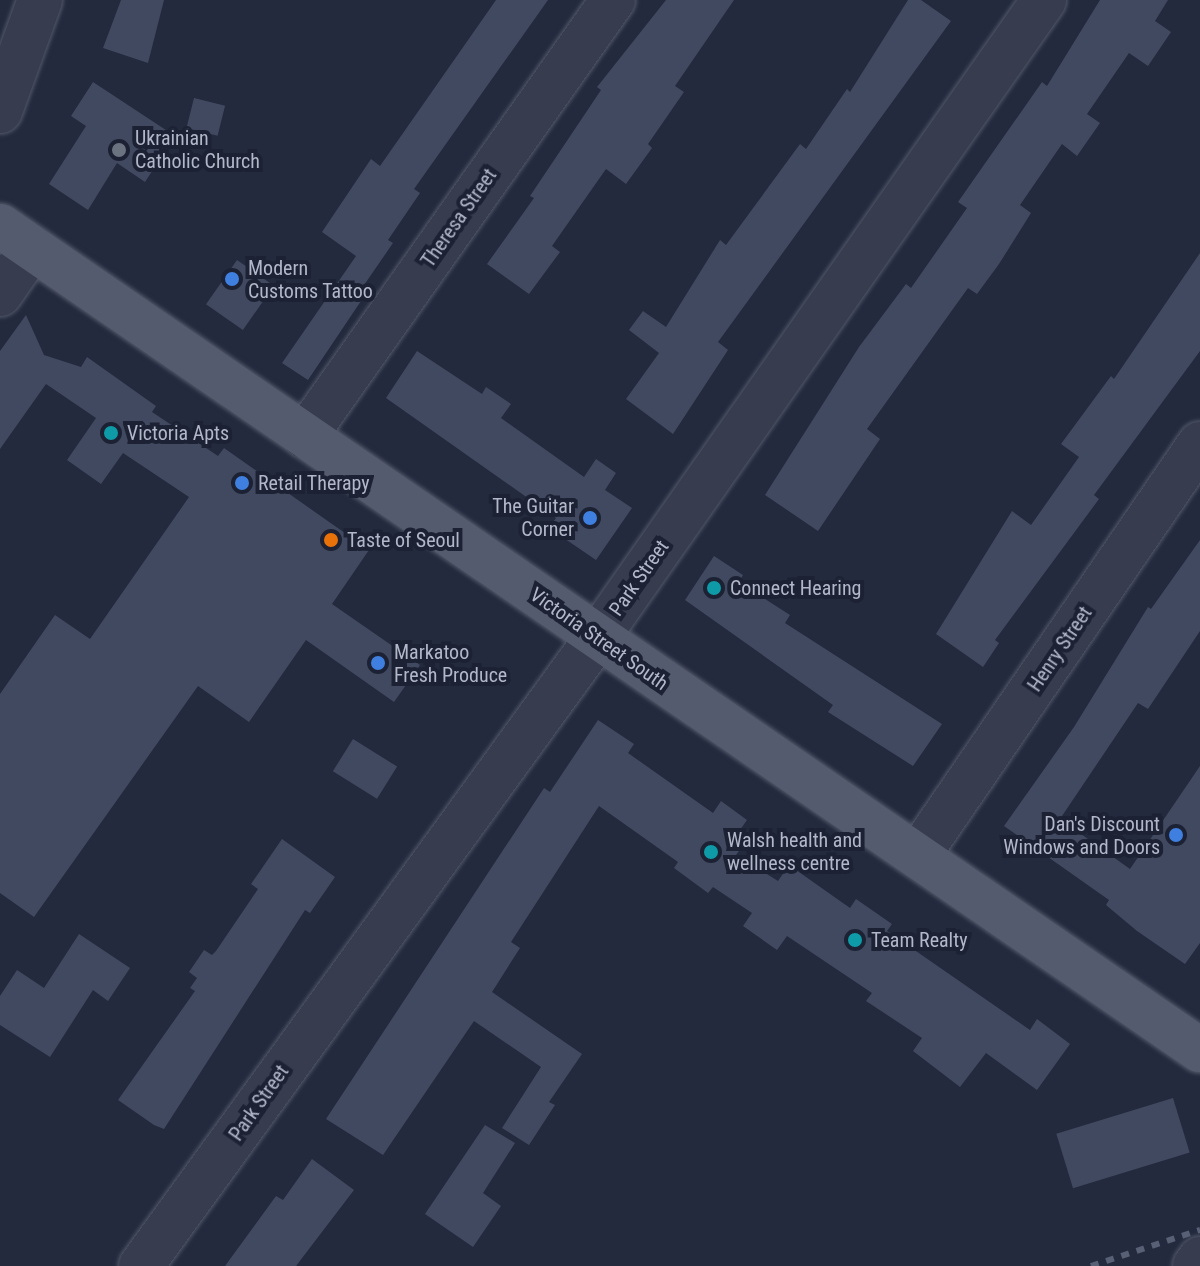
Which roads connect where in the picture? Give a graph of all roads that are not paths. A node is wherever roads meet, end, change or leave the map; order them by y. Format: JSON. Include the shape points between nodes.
{"nodes":[{"id":1,"x":40,"y":0,"type":"edge"},
{"id":2,"x":613,"y":0,"type":"edge"},
{"id":3,"x":1044,"y":0,"type":"edge"},
{"id":4,"x":0,"y":111,"type":"edge"},
{"id":5,"x":16,"y":237,"type":"edge"},
{"id":6,"x":0,"y":294,"type":"edge"},
{"id":7,"x":305,"y":436,"type":"junction"},
{"id":8,"x":1200,"y":444,"type":"edge"},
{"id":9,"x":597,"y":638,"type":"junction"},
{"id":10,"x":919,"y":854,"type":"junction"},
{"id":11,"x":1200,"y":1050,"type":"edge"},
{"id":12,"x":1200,"y":1259,"type":"edge"},
{"id":13,"x":141,"y":1266,"type":"edge"},
{"id":14,"x":1195,"y":1266,"type":"edge"}],
"edges":[{"from":1,"to":4,"type":"street"},
{"from":2,"to":7,"type":"street","name":"Theresa Street"},
{"from":3,"to":9,"type":"street","name":"Park Street"},
{"from":5,"to":6,"type":"street"},
{"from":5,"to":7,"type":"main road","name":"Victoria Street South"},
{"from":7,"to":9,"type":"main road","name":"Victoria Street South"},
{"from":8,"to":10,"type":"street","name":"Henry Street"},
{"from":9,"to":10,"type":"main road","name":"Victoria Street South"},
{"from":9,"to":13,"type":"street","name":"Park Street"},
{"from":10,"to":11,"type":"main road","name":"Victoria Street South"},
{"from":12,"to":14,"type":"street"}]}
